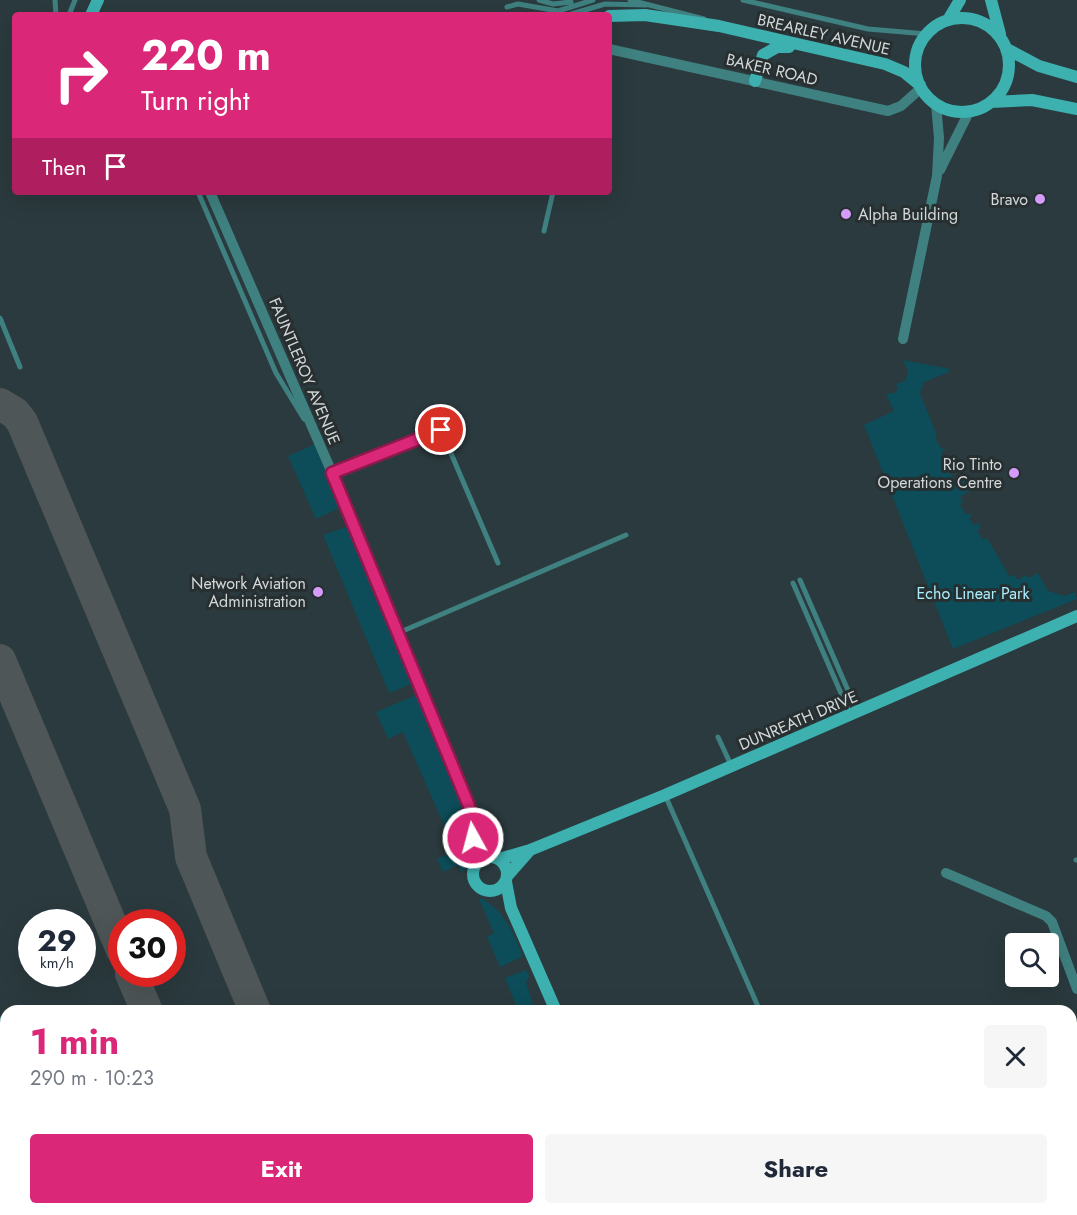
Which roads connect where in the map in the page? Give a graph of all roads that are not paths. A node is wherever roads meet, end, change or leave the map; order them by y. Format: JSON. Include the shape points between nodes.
{"nodes":[{"id":1,"x":539,"y":0,"type":"edge"},
{"id":2,"x":588,"y":0,"type":"edge"},
{"id":3,"x":593,"y":0,"type":"edge"},
{"id":4,"x":630,"y":0,"type":"edge"},
{"id":5,"x":743,"y":0,"type":"edge"},
{"id":6,"x":960,"y":0,"type":"edge"},
{"id":7,"x":991,"y":0,"type":"edge"},
{"id":8,"x":657,"y":5,"type":"junction"},
{"id":9,"x":507,"y":7,"type":"dead end"},
{"id":10,"x":578,"y":12,"type":"edge"},
{"id":11,"x":612,"y":16,"type":"edge"},
{"id":12,"x":948,"y":20,"type":"junction"},
{"id":13,"x":719,"y":26,"type":"junction"},
{"id":14,"x":927,"y":34,"type":"junction"},
{"id":15,"x":1004,"y":43,"type":"junction"},
{"id":16,"x":612,"y":50,"type":"edge"},
{"id":17,"x":831,"y":52,"type":"junction"},
{"id":18,"x":1077,"y":76,"type":"edge"},
{"id":19,"x":755,"y":81,"type":"junction"},
{"id":20,"x":920,"y":87,"type":"junction"},
{"id":21,"x":991,"y":102,"type":"junction"},
{"id":22,"x":936,"y":104,"type":"junction"},
{"id":23,"x":1077,"y":109,"type":"edge"},
{"id":24,"x":969,"y":112,"type":"junction"},
{"id":25,"x":937,"y":176,"type":"junction"},
{"id":26,"x":199,"y":195,"type":"edge"},
{"id":27,"x":211,"y":195,"type":"edge"},
{"id":28,"x":552,"y":195,"type":"edge"},
{"id":29,"x":544,"y":231,"type":"dead end"},
{"id":30,"x":0,"y":318,"type":"edge"},
{"id":31,"x":903,"y":339,"type":"dead end"},
{"id":32,"x":20,"y":367,"type":"dead end"},
{"id":33,"x":314,"y":433,"type":"junction"},
{"id":34,"x":332,"y":473,"type":"junction"},
{"id":35,"x":626,"y":536,"type":"dead end"},
{"id":36,"x":498,"y":563,"type":"dead end"},
{"id":37,"x":800,"y":580,"type":"dead end"},
{"id":38,"x":793,"y":583,"type":"dead end"},
{"id":39,"x":1077,"y":616,"type":"edge"},
{"id":40,"x":398,"y":633,"type":"junction"},
{"id":41,"x":854,"y":714,"type":"junction"},
{"id":42,"x":718,"y":737,"type":"dead end"},
{"id":43,"x":731,"y":767,"type":"junction"},
{"id":44,"x":665,"y":795,"type":"junction"},
{"id":45,"x":475,"y":831,"type":"junction"},
{"id":46,"x":530,"y":850,"type":"junction"},
{"id":47,"x":497,"y":858,"type":"junction"},
{"id":48,"x":477,"y":862,"type":"junction"},
{"id":49,"x":946,"y":873,"type":"dead end"},
{"id":50,"x":507,"y":878,"type":"junction"},
{"id":51,"x":490,"y":891,"type":"junction"},
{"id":52,"x":511,"y":908,"type":"junction"},
{"id":53,"x":1077,"y":989,"type":"edge"},
{"id":54,"x":553,"y":1005,"type":"edge"},
{"id":55,"x":757,"y":1005,"type":"edge"}],
"edges":[{"from":1,"to":2,"type":"lane","via":[[560,4]]},
{"from":3,"to":9,"type":"lane","via":[[555,11],[518,4]]},
{"from":4,"to":8,"type":"lane"},
{"from":5,"to":14,"type":"lane","name":"BREARLEY AVENUE","via":[[887,32]]},
{"from":6,"to":12,"type":"main road"},
{"from":7,"to":15,"type":"main road"},
{"from":8,"to":10,"type":"lane","via":[[605,4]]},
{"from":8,"to":13,"type":"lane"},
{"from":11,"to":13,"type":"main road","name":"BREARLEY AVENUE","via":[[645,15]]},
{"from":12,"to":14,"type":"main road"},
{"from":12,"to":15,"type":"main road","via":[[977,20],[990,27]]},
{"from":13,"to":17,"type":"main road","name":"BREARLEY AVENUE"},
{"from":14,"to":20,"type":"main road","via":[[916,53]]},
{"from":15,"to":18,"type":"main road","via":[[1039,66]]},
{"from":15,"to":21,"type":"main road","via":[[1010,63],[1008,78],[1002,92]]},
{"from":16,"to":19,"type":"street","name":"BAKER ROAD"},
{"from":17,"to":19,"type":"main road","via":[[772,48],[763,55]]},
{"from":17,"to":20,"type":"main road","name":"BREARLEY AVENUE","via":[[896,68]]},
{"from":19,"to":20,"type":"street","name":"BAKER ROAD","via":[[894,110]]},
{"from":20,"to":22,"type":"main road"},
{"from":21,"to":23,"type":"main road","via":[[1032,100]]},
{"from":21,"to":24,"type":"main road"},
{"from":22,"to":24,"type":"main road"},
{"from":22,"to":25,"type":"street"},
{"from":24,"to":25,"type":"street"},
{"from":25,"to":31,"type":"street"},
{"from":26,"to":33,"type":"lane","via":[[276,374]]},
{"from":27,"to":33,"type":"street","name":"FAUNTLEROY AVENUE"},
{"from":28,"to":29,"type":"lane"},
{"from":30,"to":32,"type":"lane"},
{"from":33,"to":34,"type":"street","name":"FAUNTLEROY AVENUE"},
{"from":34,"to":36,"type":"lane","via":[[441,430]]},
{"from":34,"to":40,"type":"street","name":"FAUNTLEROY AVENUE"},
{"from":35,"to":40,"type":"lane"},
{"from":37,"to":41,"type":"lane"},
{"from":38,"to":41,"type":"lane"},
{"from":39,"to":41,"type":"main road","name":"DUNREATH DRIVE"},
{"from":40,"to":45,"type":"street","name":"FAUNTLEROY AVENUE","via":[[469,806]]},
{"from":41,"to":43,"type":"main road","name":"DUNREATH DRIVE"},
{"from":42,"to":43,"type":"lane"},
{"from":43,"to":44,"type":"main road","name":"DUNREATH DRIVE"},
{"from":44,"to":46,"type":"main road","name":"DUNREATH DRIVE"},
{"from":44,"to":55,"type":"lane"},
{"from":45,"to":47,"type":"street","name":"FAUNTLEROY AVENUE"},
{"from":45,"to":48,"type":"street","name":"FAUNTLEROY AVENUE"},
{"from":46,"to":47,"type":"main road","name":"DUNREATH DRIVE"},
{"from":46,"to":50,"type":"main road","name":"DUNREATH DRIVE"},
{"from":47,"to":48,"type":"main road"},
{"from":47,"to":50,"type":"main road","via":[[505,865]]},
{"from":48,"to":51,"type":"main road","via":[[474,881]]},
{"from":49,"to":53,"type":"street","via":[[1046,916],[1052,922]]},
{"from":50,"to":51,"type":"main road","via":[[500,888]]},
{"from":50,"to":52,"type":"main road"},
{"from":51,"to":52,"type":"main road"},
{"from":52,"to":54,"type":"main road"}]}
